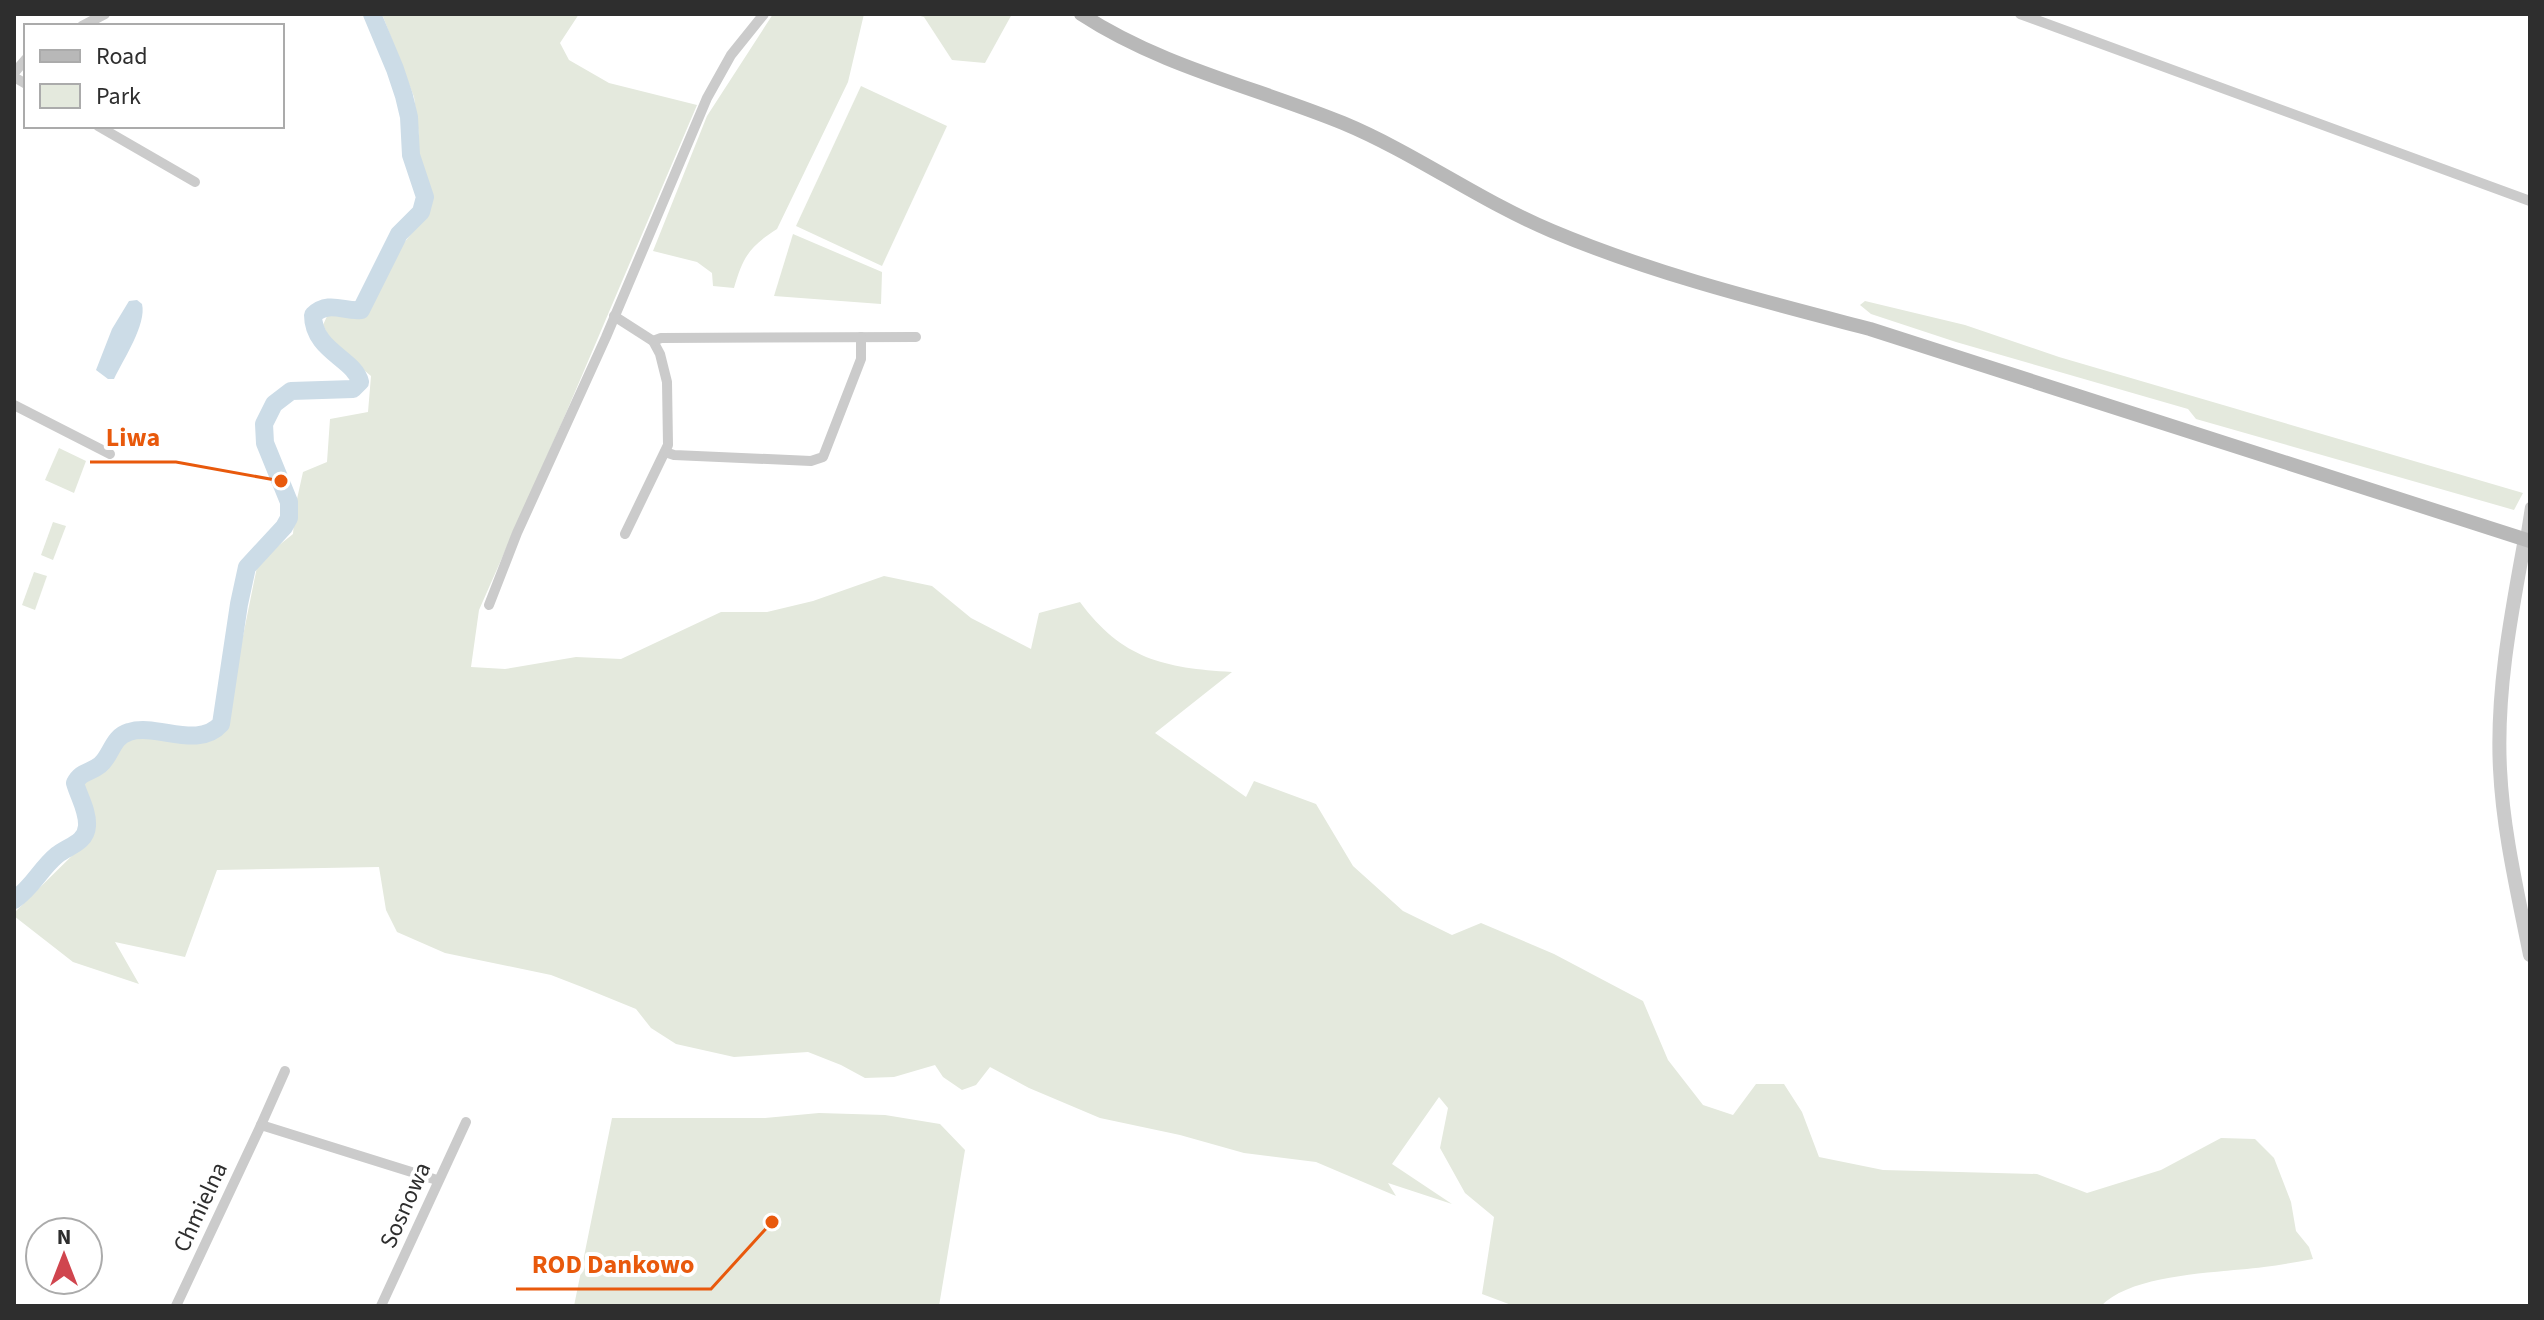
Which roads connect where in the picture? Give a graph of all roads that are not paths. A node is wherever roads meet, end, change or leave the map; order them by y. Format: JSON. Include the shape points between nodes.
{"nodes":[{"id":1,"x":105,"y":14,"type":"edge"},
{"id":2,"x":764,"y":14,"type":"edge"},
{"id":3,"x":1081,"y":14,"type":"edge"},
{"id":4,"x":2020,"y":14,"type":"edge"},
{"id":5,"x":86,"y":24,"type":"edge"},
{"id":6,"x":101,"y":128,"type":"edge"},
{"id":7,"x":195,"y":182,"type":"dead end"},
{"id":8,"x":2530,"y":201,"type":"edge"},
{"id":9,"x":614,"y":316,"type":"junction"},
{"id":10,"x":861,"y":337,"type":"junction"},
{"id":11,"x":916,"y":337,"type":"dead end"},
{"id":12,"x":653,"y":341,"type":"junction"},
{"id":13,"x":15,"y":407,"type":"edge"},
{"id":14,"x":665,"y":452,"type":"junction"},
{"id":15,"x":110,"y":454,"type":"dead end"},
{"id":16,"x":2530,"y":507,"type":"edge"},
{"id":17,"x":625,"y":534,"type":"dead end"},
{"id":18,"x":2527,"y":540,"type":"edge"},
{"id":19,"x":489,"y":605,"type":"dead end"},
{"id":20,"x":2530,"y":955,"type":"edge"},
{"id":21,"x":285,"y":1071,"type":"dead end"},
{"id":22,"x":466,"y":1122,"type":"dead end"},
{"id":23,"x":261,"y":1125,"type":"junction"},
{"id":24,"x":437,"y":1180,"type":"junction"},
{"id":25,"x":176,"y":1306,"type":"edge"},
{"id":26,"x":381,"y":1306,"type":"edge"}],
"edges":[{"from":1,"to":5,"type":"street"},
{"from":2,"to":9,"type":"street","via":[[714,83]]},
{"from":3,"to":18,"type":"main road","via":[[1170,61],[1362,132],[1531,222],[1614,255],[1870,329]]},
{"from":4,"to":8,"type":"street"},
{"from":6,"to":7,"type":"street"},
{"from":9,"to":12,"type":"street"},
{"from":9,"to":19,"type":"street"},
{"from":10,"to":11,"type":"street"},
{"from":10,"to":12,"type":"street"},
{"from":10,"to":14,"type":"street","via":[[861,359],[823,457],[811,461]]},
{"from":12,"to":14,"type":"street","via":[[667,382]]},
{"from":13,"to":15,"type":"street"},
{"from":14,"to":17,"type":"street"},
{"from":16,"to":18,"type":"street"},
{"from":18,"to":20,"type":"street","via":[[2504,668],[2500,753],[2506,830]]},
{"from":21,"to":23,"type":"street","name":"Chmielna"},
{"from":22,"to":24,"type":"street","name":"Sosnowa"},
{"from":23,"to":24,"type":"street"},
{"from":23,"to":25,"type":"street","name":"Chmielna"},
{"from":24,"to":26,"type":"street","name":"Sosnowa"}]}
